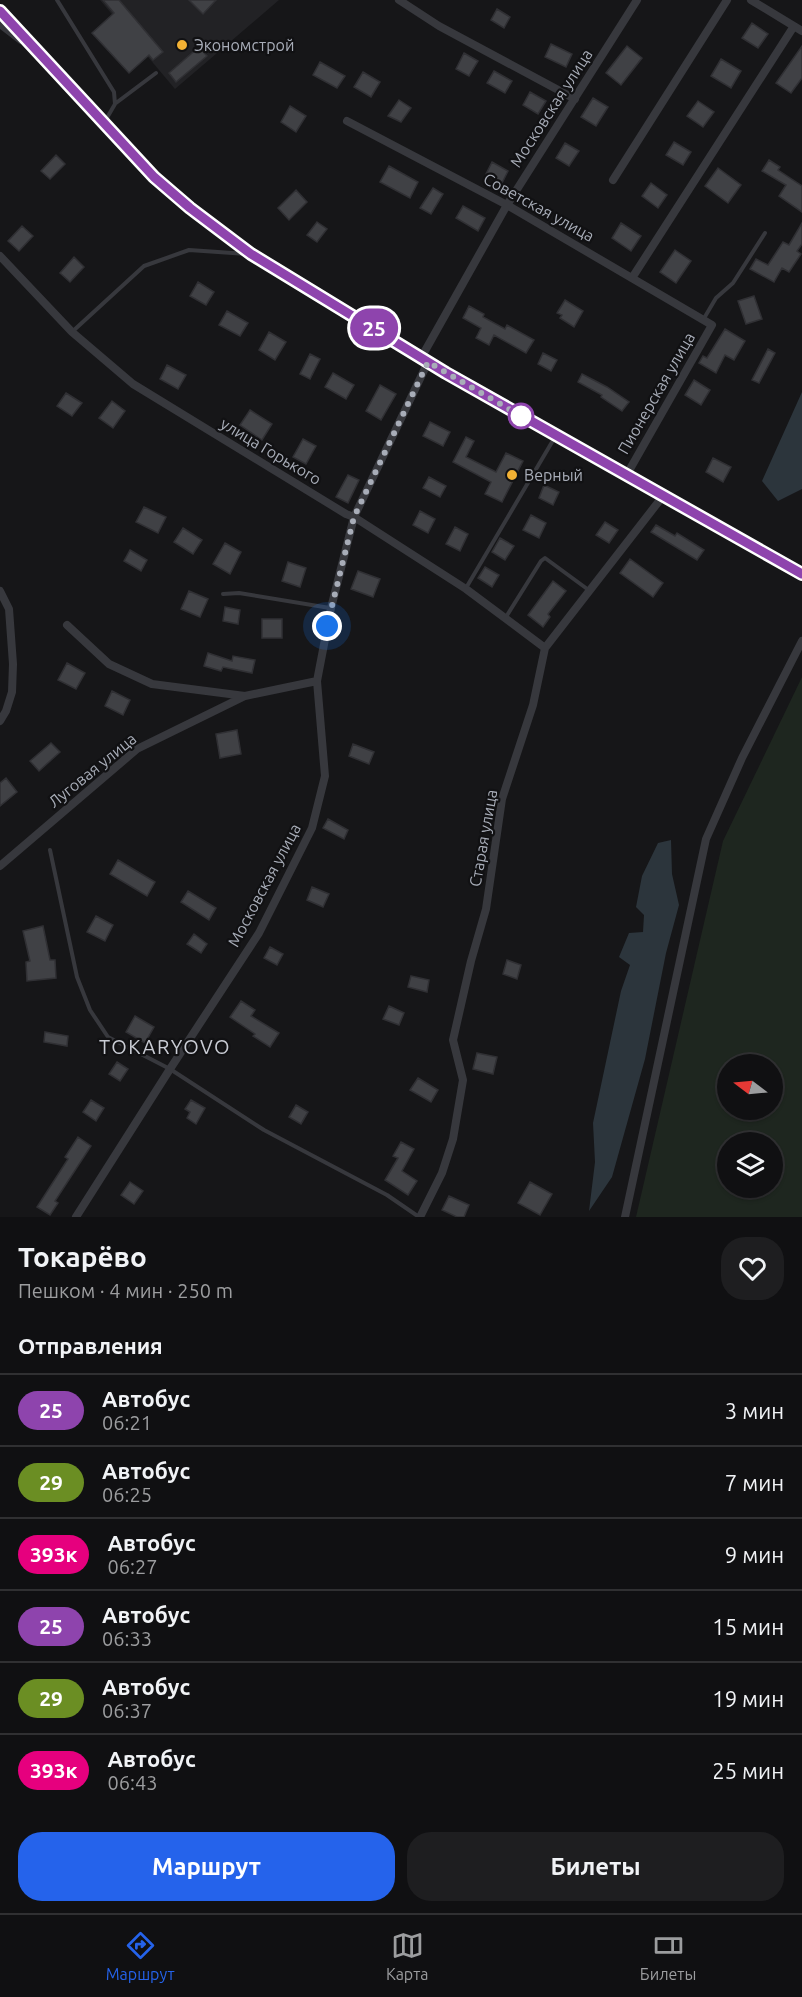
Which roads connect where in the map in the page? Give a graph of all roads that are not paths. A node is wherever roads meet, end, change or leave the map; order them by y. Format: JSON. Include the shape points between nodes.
{"nodes":[{"id":1,"x":57,"y":0,"type":"edge"},
{"id":2,"x":399,"y":0,"type":"edge"},
{"id":3,"x":636,"y":0,"type":"edge"},
{"id":4,"x":727,"y":0,"type":"edge"},
{"id":5,"x":751,"y":0,"type":"edge"},
{"id":6,"x":0,"y":11,"type":"edge"},
{"id":7,"x":0,"y":24,"type":"edge"},
{"id":8,"x":798,"y":28,"type":"edge"},
{"id":9,"x":43,"y":58,"type":"junction"},
{"id":10,"x":156,"y":73,"type":"dead end"},
{"id":11,"x":575,"y":99,"type":"junction"},
{"id":12,"x":115,"y":104,"type":"junction"},
{"id":13,"x":347,"y":121,"type":"dead end"},
{"id":14,"x":103,"y":123,"type":"junction"},
{"id":15,"x":613,"y":180,"type":"dead end"},
{"id":16,"x":507,"y":205,"type":"junction"},
{"id":17,"x":765,"y":233,"type":"dead end"},
{"id":18,"x":251,"y":254,"type":"junction"},
{"id":19,"x":0,"y":256,"type":"edge"},
{"id":20,"x":632,"y":278,"type":"junction"},
{"id":21,"x":703,"y":320,"type":"junction"},
{"id":22,"x":712,"y":326,"type":"joint"},
{"id":23,"x":72,"y":332,"type":"junction"},
{"id":24,"x":425,"y":360,"type":"junction"},
{"id":25,"x":556,"y":436,"type":"junction"},
{"id":26,"x":626,"y":476,"type":"junction"},
{"id":27,"x":663,"y":496,"type":"junction"},
{"id":28,"x":354,"y":517,"type":"junction"},
{"id":29,"x":802,"y":574,"type":"edge"},
{"id":30,"x":466,"y":589,"type":"junction"},
{"id":31,"x":0,"y":591,"type":"edge"},
{"id":32,"x":590,"y":591,"type":"junction"},
{"id":33,"x":223,"y":594,"type":"dead end"},
{"id":34,"x":331,"y":608,"type":"junction"},
{"id":35,"x":506,"y":617,"type":"junction"},
{"id":36,"x":67,"y":625,"type":"dead end"},
{"id":37,"x":802,"y":641,"type":"edge"},
{"id":38,"x":545,"y":648,"type":"junction"},
{"id":39,"x":317,"y":681,"type":"junction"},
{"id":40,"x":245,"y":696,"type":"junction"},
{"id":41,"x":0,"y":721,"type":"edge"},
{"id":42,"x":50,"y":850,"type":"dead end"},
{"id":43,"x":0,"y":866,"type":"edge"},
{"id":44,"x":170,"y":1069,"type":"junction"},
{"id":45,"x":76,"y":1217,"type":"edge"},
{"id":46,"x":420,"y":1217,"type":"edge"},
{"id":47,"x":625,"y":1217,"type":"edge"}],
"edges":[{"from":1,"to":12,"type":"lane","via":[[114,92]]},
{"from":2,"to":11,"type":"street","via":[[439,26]]},
{"from":3,"to":11,"type":"street","name":"Московская улица"},
{"from":4,"to":15,"type":"street"},
{"from":5,"to":8,"type":"street"},
{"from":6,"to":9,"type":"street"},
{"from":7,"to":9,"type":"street"},
{"from":8,"to":20,"type":"street"},
{"from":9,"to":14,"type":"street"},
{"from":10,"to":12,"type":"lane"},
{"from":11,"to":16,"type":"street","name":"Московская улица"},
{"from":12,"to":14,"type":"lane"},
{"from":13,"to":16,"type":"street","name":"Советская улица"},
{"from":14,"to":18,"type":"street","via":[[154,177]]},
{"from":16,"to":20,"type":"street","name":"Советская улица"},
{"from":16,"to":24,"type":"street","name":"Московская улица"},
{"from":17,"to":21,"type":"lane"},
{"from":18,"to":23,"type":"lane","via":[[189,250],[144,266]]},
{"from":18,"to":24,"type":"street"},
{"from":19,"to":23,"type":"street","name":"улица Горького"},
{"from":20,"to":21,"type":"street","name":"Советская улица"},
{"from":21,"to":22,"type":"street","name":"Советская улица"},
{"from":22,"to":26,"type":"street","name":"Пионерская улица"},
{"from":23,"to":28,"type":"street","name":"улица Горького","via":[[133,384]]},
{"from":24,"to":25,"type":"street"},
{"from":24,"to":28,"type":"street","name":"Московская улица"},
{"from":25,"to":26,"type":"street"},
{"from":25,"to":30,"type":"lane"},
{"from":26,"to":27,"type":"street"},
{"from":27,"to":29,"type":"street"},
{"from":27,"to":32,"type":"street","name":"Старая улица"},
{"from":28,"to":30,"type":"street","name":"улица Горького"},
{"from":28,"to":34,"type":"street","name":"Московская улица"},
{"from":30,"to":35,"type":"street","name":"улица Горького"},
{"from":31,"to":41,"type":"street","via":[[9,609],[13,664],[12,692]]},
{"from":32,"to":35,"type":"lane","via":[[545,558]]},
{"from":32,"to":38,"type":"street","name":"Старая улица"},
{"from":33,"to":34,"type":"lane","via":[[239,593]]},
{"from":34,"to":39,"type":"street","name":"Московская улица"},
{"from":35,"to":38,"type":"street","name":"улица Горького"},
{"from":36,"to":40,"type":"street","via":[[109,664],[152,684]]},
{"from":37,"to":47,"type":"street","via":[[706,839]]},
{"from":38,"to":46,"type":"street","name":"Старая улица","via":[[533,705],[502,799],[486,909],[453,1040],[463,1080],[453,1138],[442,1173]]},
{"from":39,"to":40,"type":"street"},
{"from":39,"to":44,"type":"street","name":"Московская улица","via":[[325,776],[312,828],[259,933]]},
{"from":40,"to":43,"type":"street","name":"Луговая улица","via":[[137,749]]},
{"from":42,"to":44,"type":"lane","via":[[77,977],[90,1010],[108,1037]]},
{"from":44,"to":45,"type":"street","name":"Московская улица"},
{"from":44,"to":46,"type":"lane","via":[[264,1130],[387,1195]]}]}
